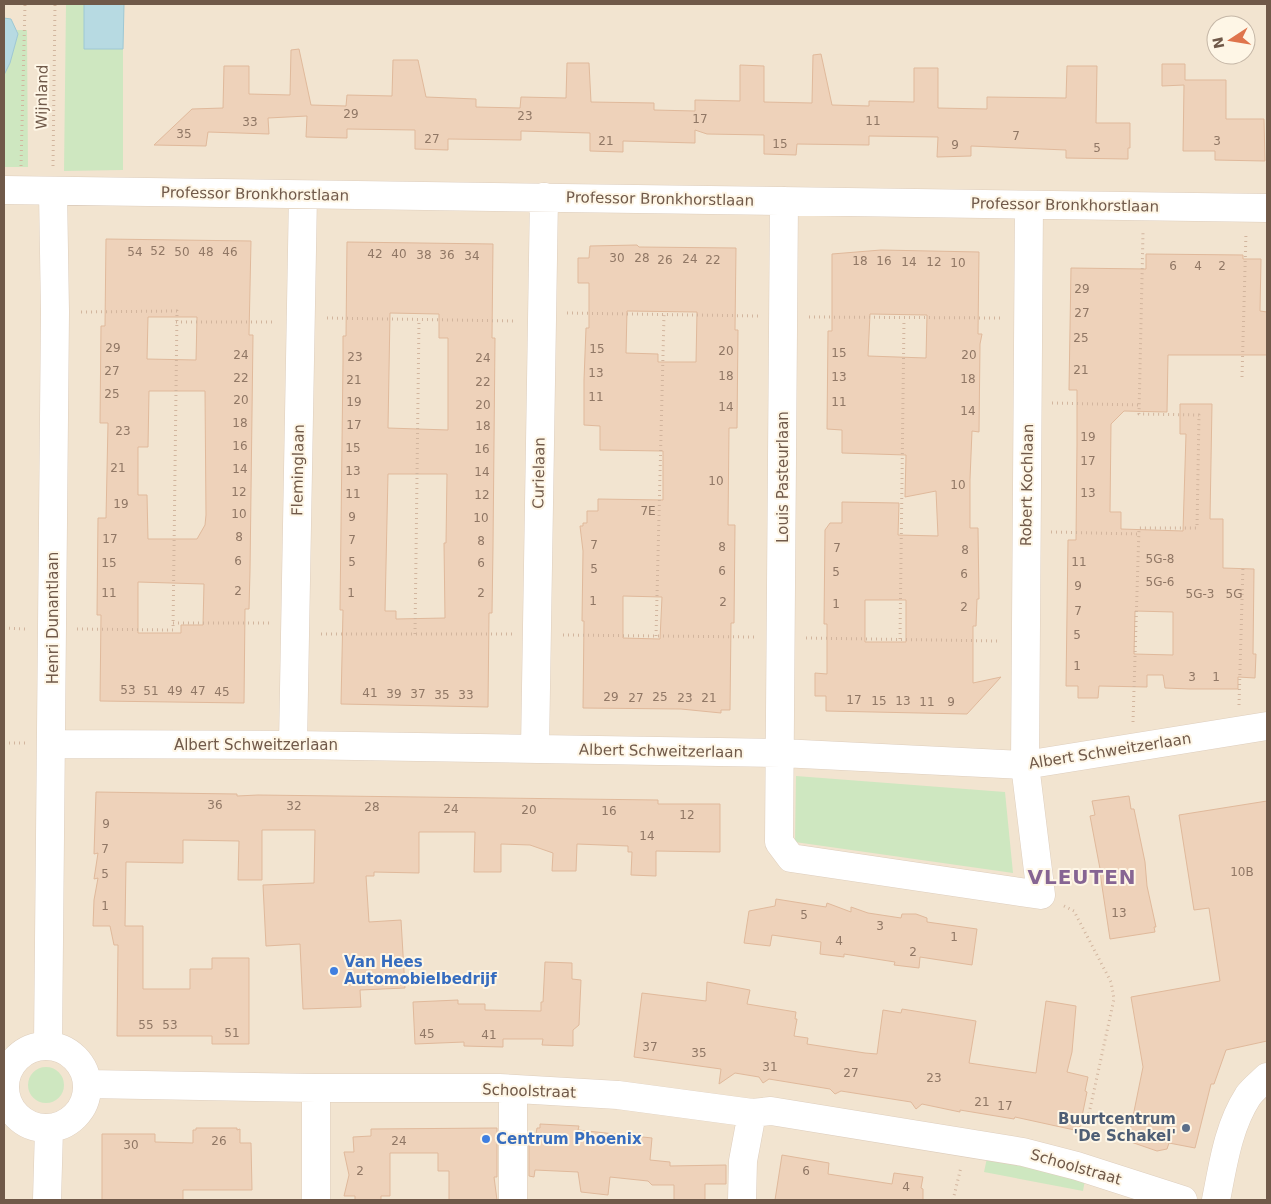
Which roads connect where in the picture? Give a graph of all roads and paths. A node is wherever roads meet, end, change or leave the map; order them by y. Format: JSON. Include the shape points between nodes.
{"nodes":[{"id":1,"x":25,"y":4,"type":"edge"},
{"id":2,"x":55,"y":4,"type":"edge"},
{"id":3,"x":12,"y":190,"type":"edge"},
{"id":4,"x":53,"y":191,"type":"junction"},
{"id":5,"x":303,"y":195,"type":"junction"},
{"id":6,"x":544,"y":198,"type":"junction"},
{"id":7,"x":784,"y":201,"type":"junction"},
{"id":8,"x":1030,"y":205,"type":"junction"},
{"id":9,"x":1144,"y":206,"type":"junction"},
{"id":10,"x":1257,"y":208,"type":"edge"},
{"id":11,"x":55,"y":312,"type":"junction"},
{"id":12,"x":664,"y":315,"type":"dead end"},
{"id":13,"x":419,"y":319,"type":"junction"},
{"id":14,"x":904,"y":319,"type":"dead end"},
{"id":15,"x":301,"y":320,"type":"junction"},
{"id":16,"x":542,"y":321,"type":"junction"},
{"id":17,"x":176,"y":322,"type":"junction"},
{"id":18,"x":1242,"y":377,"type":"dead end"},
{"id":19,"x":1028,"y":402,"type":"junction"},
{"id":20,"x":1139,"y":405,"type":"junction"},
{"id":21,"x":1027,"y":532,"type":"junction"},
{"id":22,"x":1138,"y":534,"type":"junction"},
{"id":23,"x":1244,"y":565,"type":"dead end"},
{"id":24,"x":173,"y":623,"type":"junction"},
{"id":25,"x":53,"y":629,"type":"junction"},
{"id":26,"x":295,"y":629,"type":"junction"},
{"id":27,"x":415,"y":634,"type":"junction"},
{"id":28,"x":537,"y":634,"type":"junction"},
{"id":29,"x":656,"y":636,"type":"junction"},
{"id":30,"x":782,"y":637,"type":"junction"},
{"id":31,"x":900,"y":639,"type":"junction"},
{"id":32,"x":1026,"y":641,"type":"junction"},
{"id":33,"x":1267,"y":726,"type":"edge"},
{"id":34,"x":1239,"y":731,"type":"junction"},
{"id":35,"x":52,"y":744,"type":"junction"},
{"id":36,"x":293,"y":745,"type":"junction"},
{"id":37,"x":1132,"y":748,"type":"junction"},
{"id":38,"x":535,"y":749,"type":"junction"},
{"id":39,"x":781,"y":753,"type":"junction"},
{"id":40,"x":1025,"y":765,"type":"junction"},
{"id":41,"x":1041,"y":896,"type":"junction"},
{"id":42,"x":48,"y":1046,"type":"junction"},
{"id":43,"x":1267,"y":1077,"type":"edge"},
{"id":44,"x":88,"y":1084,"type":"junction"},
{"id":45,"x":4,"y":1088,"type":"edge"},
{"id":46,"x":316,"y":1088,"type":"junction"},
{"id":47,"x":513,"y":1089,"type":"junction"},
{"id":48,"x":752,"y":1113,"type":"junction"},
{"id":49,"x":49,"y":1129,"type":"junction"},
{"id":50,"x":967,"y":1142,"type":"junction"},
{"id":51,"x":1078,"y":1166,"type":"junction"},
{"id":52,"x":1117,"y":1190,"type":"edge"},
{"id":53,"x":47,"y":1200,"type":"edge"},
{"id":54,"x":316,"y":1200,"type":"edge"},
{"id":55,"x":513,"y":1200,"type":"edge"},
{"id":56,"x":742,"y":1200,"type":"edge"},
{"id":57,"x":953,"y":1200,"type":"edge"},
{"id":58,"x":1183,"y":1200,"type":"edge"},
{"id":59,"x":1216,"y":1200,"type":"edge"}],
"edges":[{"from":1,"to":3,"type":"path"},
{"from":2,"to":4,"type":"path","name":"Wijnland"},
{"from":3,"to":4,"type":"street","name":"Professor Bronkhorstlaan"},
{"from":4,"to":5,"type":"street","name":"Professor Bronkhorstlaan"},
{"from":4,"to":11,"type":"street","name":"Henri Dunantlaan"},
{"from":5,"to":6,"type":"street","name":"Professor Bronkhorstlaan"},
{"from":5,"to":15,"type":"street","name":"Fleminglaan"},
{"from":6,"to":7,"type":"street","name":"Professor Bronkhorstlaan"},
{"from":6,"to":16,"type":"street","name":"Curielaan"},
{"from":7,"to":8,"type":"street","name":"Professor Bronkhorstlaan"},
{"from":7,"to":30,"type":"street","name":"Louis Pasteurlaan"},
{"from":8,"to":9,"type":"street","name":"Professor Bronkhorstlaan"},
{"from":8,"to":19,"type":"street","name":"Robert Kochlaan"},
{"from":9,"to":10,"type":"street","name":"Professor Bronkhorstlaan"},
{"from":9,"to":20,"type":"path"},
{"from":10,"to":18,"type":"path"},
{"from":11,"to":17,"type":"path","via":[[177,311]]},
{"from":11,"to":25,"type":"street","name":"Henri Dunantlaan"},
{"from":12,"to":29,"type":"path"},
{"from":13,"to":15,"type":"path"},
{"from":13,"to":16,"type":"path"},
{"from":13,"to":27,"type":"path"},
{"from":14,"to":31,"type":"path"},
{"from":15,"to":17,"type":"path"},
{"from":15,"to":26,"type":"street","name":"Fleminglaan"},
{"from":16,"to":28,"type":"street","name":"Curielaan"},
{"from":17,"to":24,"type":"path"},
{"from":19,"to":20,"type":"path"},
{"from":19,"to":21,"type":"street","name":"Robert Kochlaan"},
{"from":20,"to":22,"type":"path","via":[[1139,414],[1199,415],[1197,528],[1139,528]]},
{"from":21,"to":22,"type":"path"},
{"from":21,"to":32,"type":"street","name":"Robert Kochlaan"},
{"from":22,"to":37,"type":"path"},
{"from":23,"to":34,"type":"path"},
{"from":24,"to":25,"type":"path","via":[[173,630]]},
{"from":24,"to":26,"type":"path"},
{"from":25,"to":35,"type":"street","name":"Henri Dunantlaan"},
{"from":26,"to":27,"type":"path"},
{"from":26,"to":36,"type":"street","name":"Fleminglaan"},
{"from":27,"to":28,"type":"path"},
{"from":28,"to":29,"type":"path"},
{"from":28,"to":38,"type":"street","name":"Curielaan"},
{"from":29,"to":30,"type":"path"},
{"from":30,"to":31,"type":"path"},
{"from":30,"to":39,"type":"street","name":"Louis Pasteurlaan"},
{"from":31,"to":32,"type":"path"},
{"from":32,"to":40,"type":"street","name":"Robert Kochlaan"},
{"from":33,"to":34,"type":"street","name":"Albert Schweitzerlaan"},
{"from":34,"to":37,"type":"street","name":"Albert Schweitzerlaan"},
{"from":35,"to":36,"type":"street","name":"Albert Schweitzerlaan"},
{"from":35,"to":42,"type":"street","name":"Henri Dunantlaan"},
{"from":36,"to":38,"type":"street","name":"Albert Schweitzerlaan"},
{"from":37,"to":40,"type":"street","name":"Albert Schweitzerlaan"},
{"from":38,"to":39,"type":"street","name":"Albert Schweitzerlaan"},
{"from":39,"to":40,"type":"street","name":"Albert Schweitzerlaan"},
{"from":39,"to":41,"type":"street","name":"Louis Pasteurlaan","via":[[779,842],[791,858]]},
{"from":40,"to":41,"type":"street","name":"Robert Kochlaan"},
{"from":41,"to":51,"type":"path","via":[[1074,911],[1112,982],[1114,999]]},
{"from":42,"to":44,"type":"street","via":[[62,1049],[75,1057]]},
{"from":42,"to":45,"type":"street","via":[[34,1047],[22,1053],[6,1075]]},
{"from":43,"to":59,"type":"street","via":[[1249,1095],[1238,1115],[1229,1138]]},
{"from":44,"to":46,"type":"street","name":"Schoolstraat"},
{"from":44,"to":49,"type":"street","via":[[82,1109],[73,1119]]},
{"from":45,"to":49,"type":"street","via":[[13,1113],[35,1128]]},
{"from":46,"to":47,"type":"street","name":"Schoolstraat"},
{"from":46,"to":54,"type":"street"},
{"from":47,"to":48,"type":"street","name":"Schoolstraat","via":[[618,1095]]},
{"from":47,"to":55,"type":"street"},
{"from":48,"to":50,"type":"street","name":"Schoolstraat","via":[[770,1110]]},
{"from":48,"to":56,"type":"street","via":[[743,1161]]},
{"from":49,"to":53,"type":"street"},
{"from":50,"to":51,"type":"street","name":"Schoolstraat"},
{"from":50,"to":57,"type":"path"},
{"from":51,"to":52,"type":"street","name":"Schoolstraat"},
{"from":52,"to":58,"type":"street","name":"Schoolstraat"}]}
